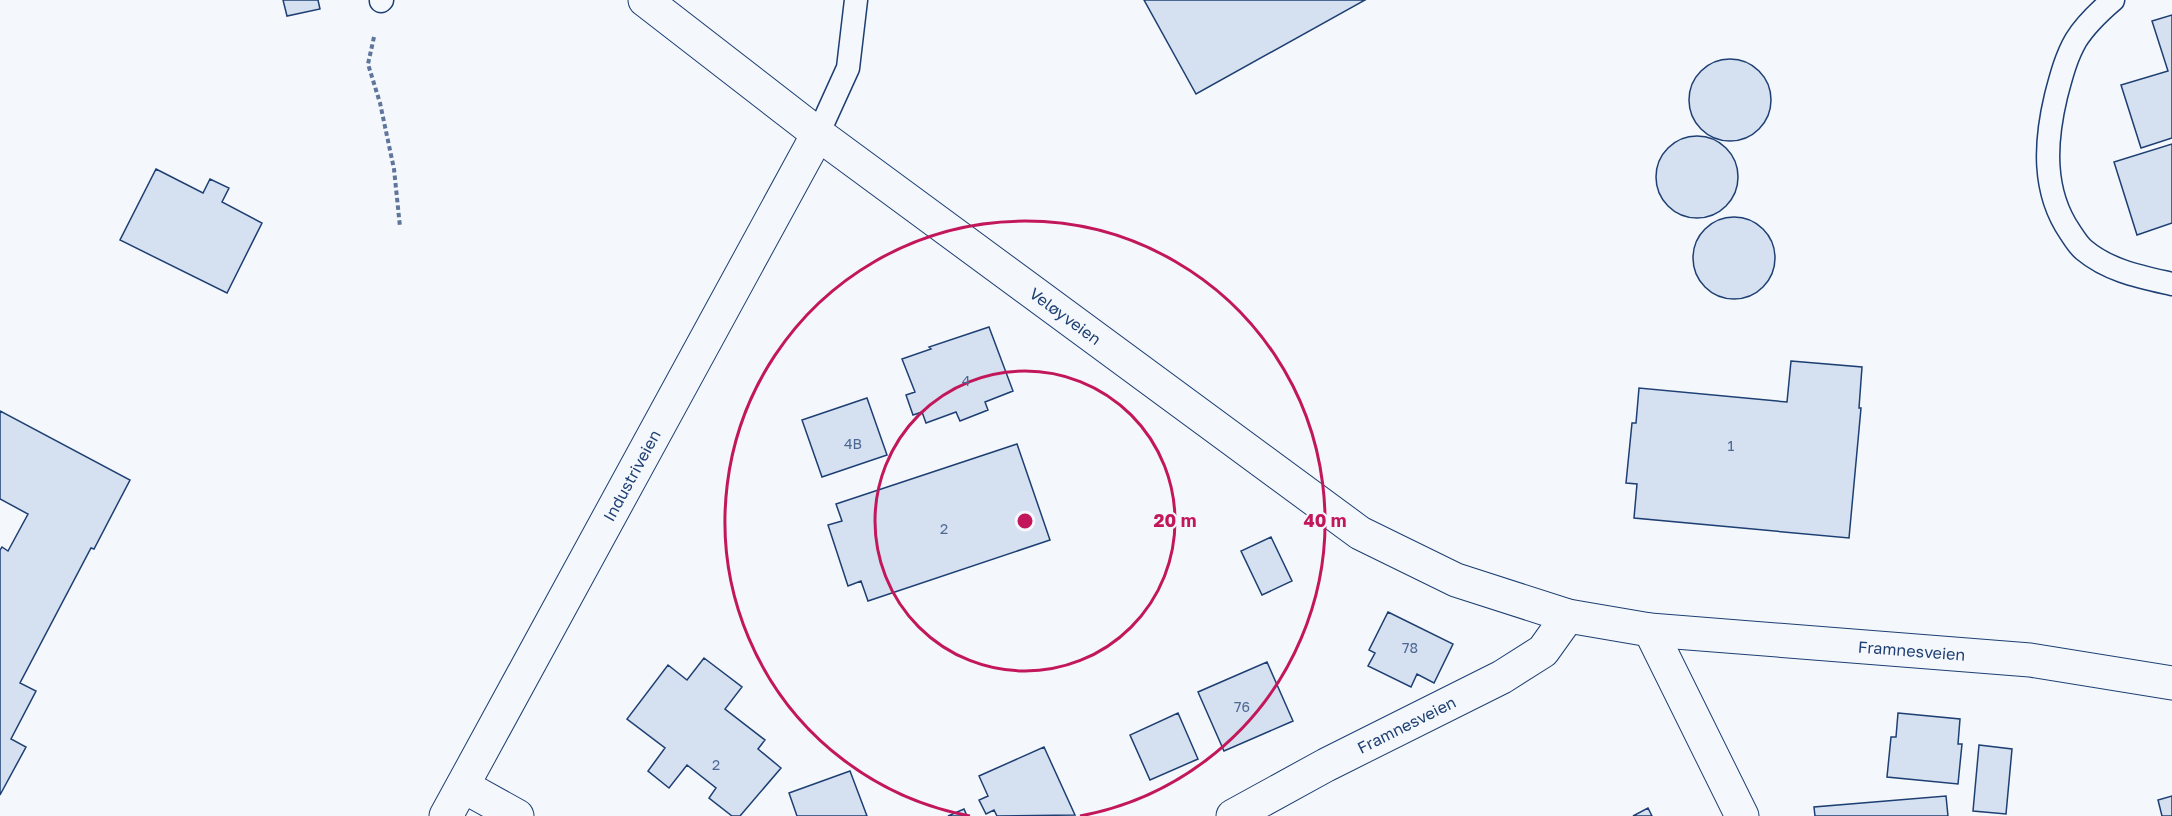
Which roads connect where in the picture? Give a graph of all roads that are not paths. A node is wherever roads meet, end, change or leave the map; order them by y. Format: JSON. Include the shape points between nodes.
{"nodes":[{"id":1,"x":645,"y":0,"type":"edge"},
{"id":2,"x":856,"y":0,"type":"edge"},
{"id":3,"x":2113,"y":0,"type":"edge"},
{"id":4,"x":818,"y":134,"type":"junction"},
{"id":5,"x":2172,"y":284,"type":"edge"},
{"id":6,"x":1507,"y":597,"type":"joint"},
{"id":7,"x":1568,"y":616,"type":"junction"},
{"id":8,"x":1650,"y":630,"type":"junction"},
{"id":9,"x":2172,"y":682,"type":"edge"},
{"id":10,"x":463,"y":786,"type":"junction"},
{"id":11,"x":446,"y":816,"type":"edge"},
{"id":12,"x":517,"y":816,"type":"edge"},
{"id":13,"x":1233,"y":816,"type":"edge"},
{"id":14,"x":1742,"y":816,"type":"edge"}],
"edges":[{"from":1,"to":4,"type":"main road","name":"Veløyveien"},
{"from":2,"to":4,"type":"lane","via":[[848,68]]},
{"from":3,"to":5,"type":"lane","via":[[2080,34],[2062,72],[2047,145],[2049,181],[2055,205],[2082,248],[2101,263],[2128,274]]},
{"from":4,"to":6,"type":"main road","name":"Veløyveien","via":[[1360,533],[1456,580]]},
{"from":4,"to":10,"type":"main road","name":"Industriveien"},
{"from":6,"to":7,"type":"main road","name":"Framnesveien"},
{"from":7,"to":8,"type":"main road","name":"Framnesveien"},
{"from":7,"to":13,"type":"main road","name":"Framnesveien","via":[[1543,651],[1502,677]]},
{"from":8,"to":9,"type":"main road","name":"Framnesveien","via":[[2030,660]]},
{"from":8,"to":14,"type":"main road"},
{"from":10,"to":11,"type":"main road","name":"Industriveien"},
{"from":10,"to":12,"type":"main road"}]}
